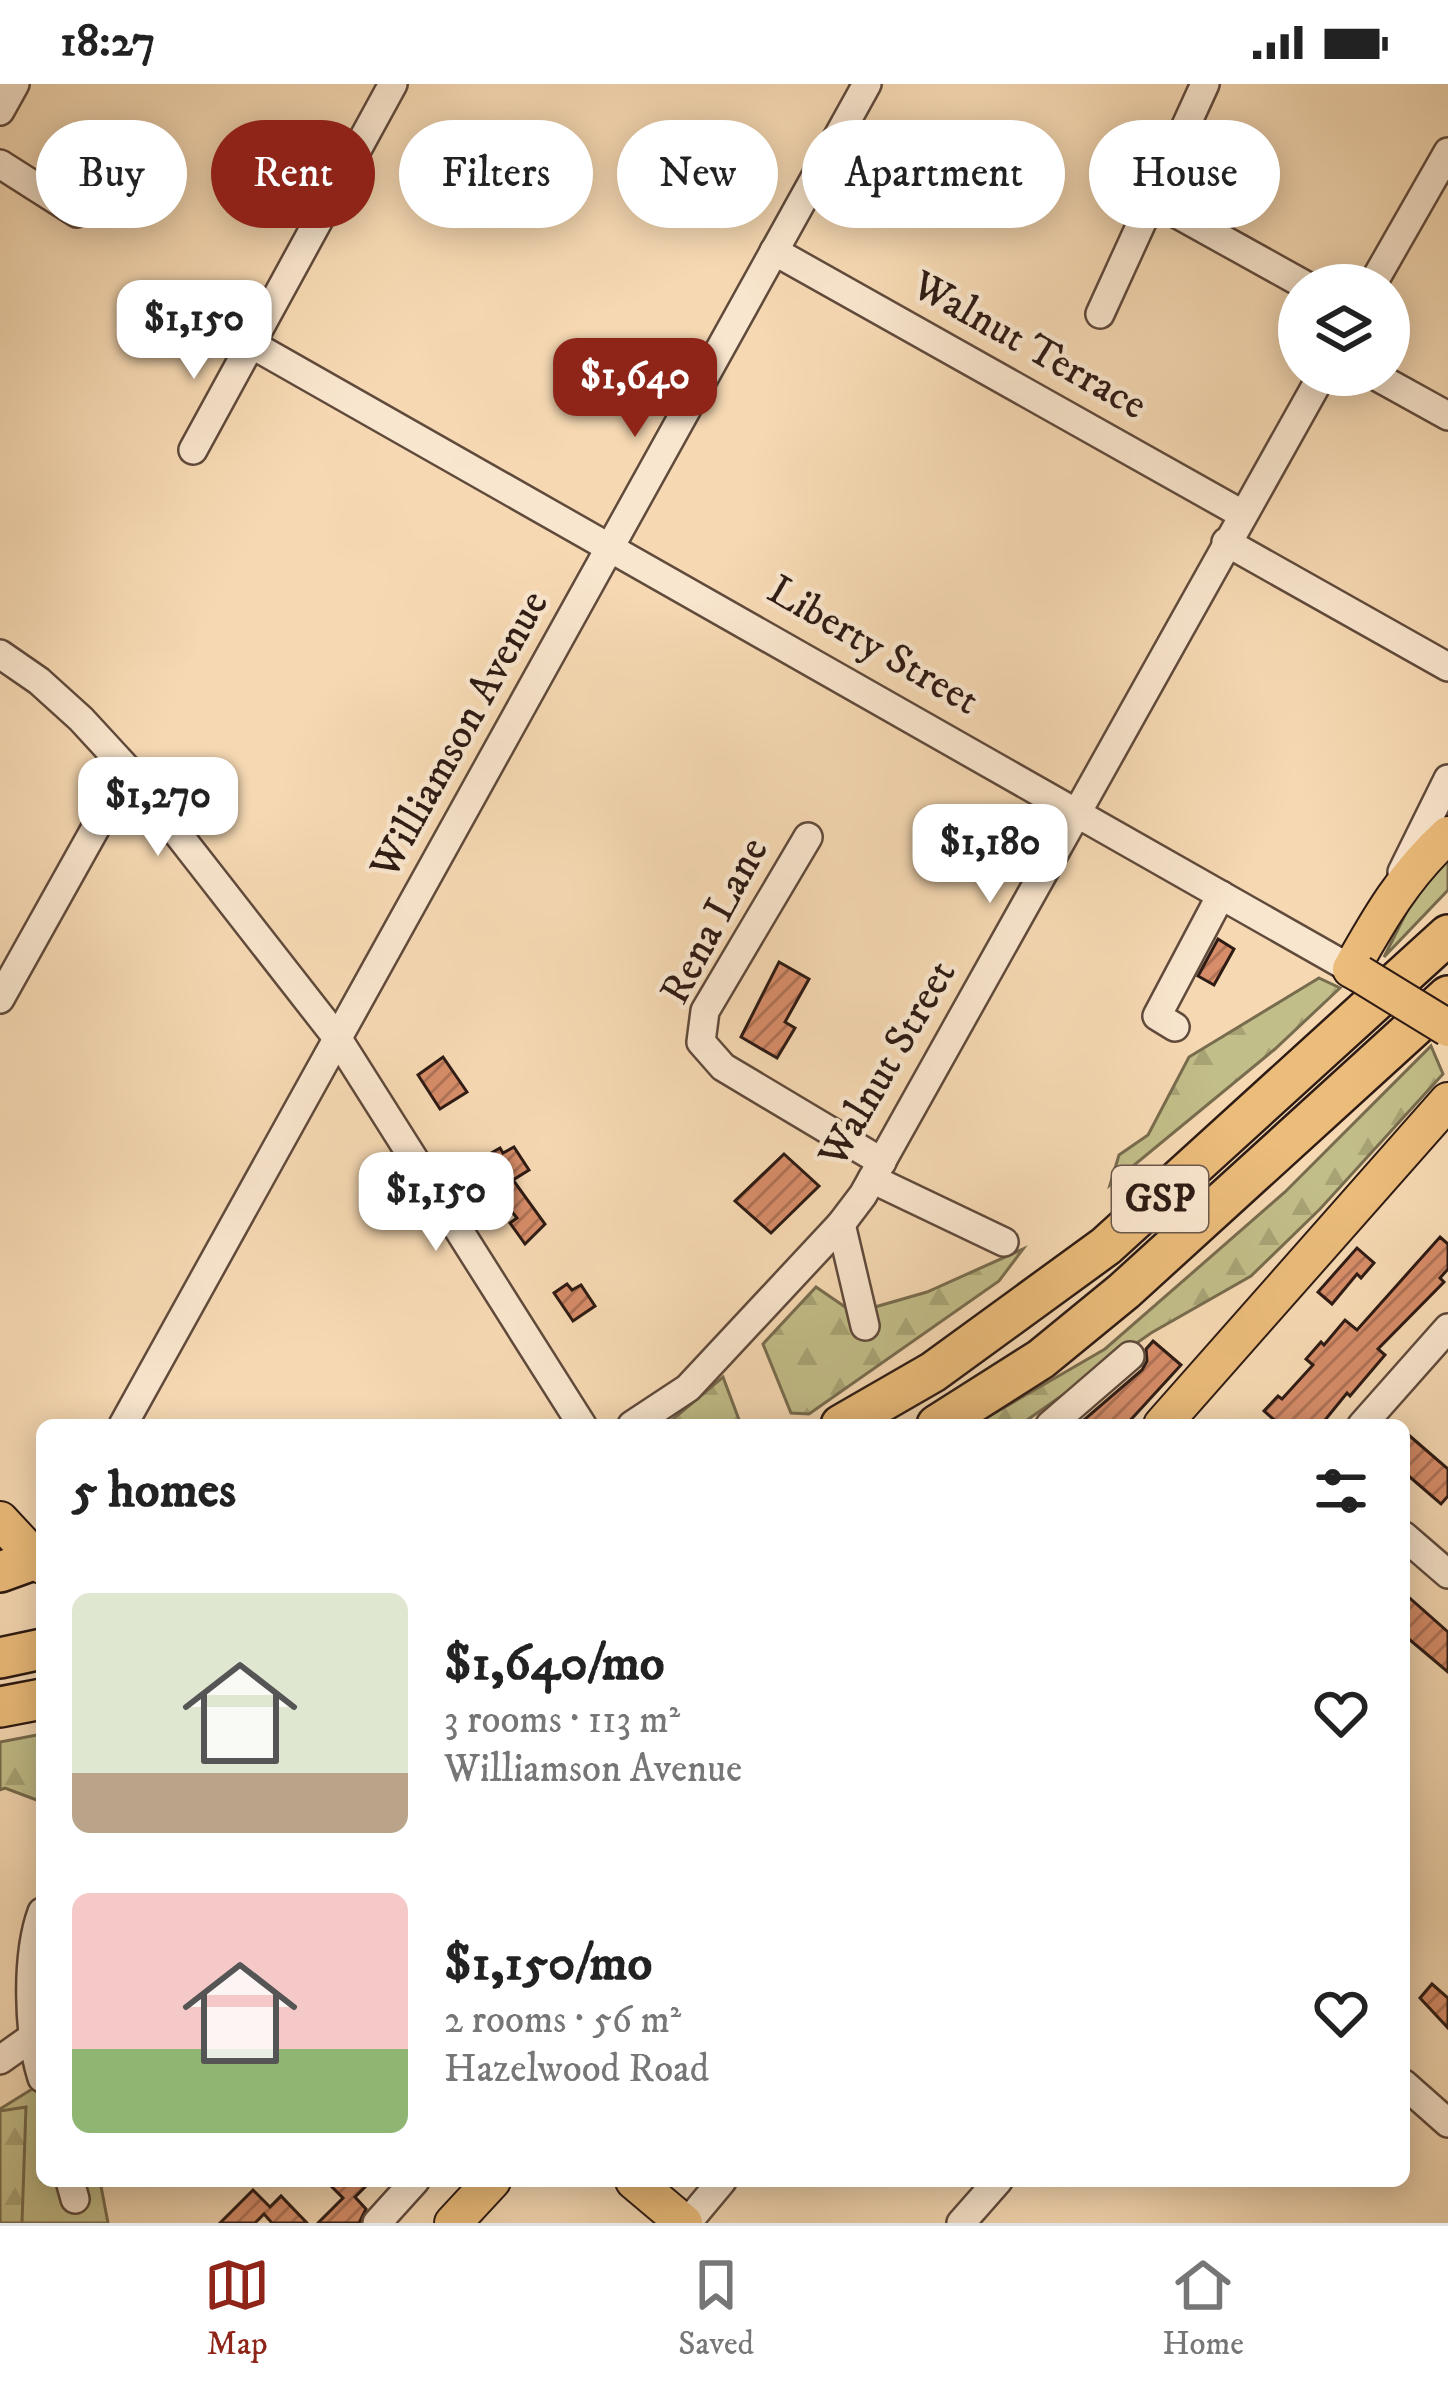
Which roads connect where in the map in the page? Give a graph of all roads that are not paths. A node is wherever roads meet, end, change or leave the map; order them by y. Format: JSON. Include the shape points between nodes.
{"nodes":[{"id":1,"x":15,"y":84,"type":"edge"},
{"id":2,"x":393,"y":84,"type":"edge"},
{"id":3,"x":867,"y":84,"type":"edge"},
{"id":4,"x":1205,"y":84,"type":"edge"},
{"id":5,"x":0,"y":111,"type":"edge"},
{"id":6,"x":1189,"y":120,"type":"edge"},
{"id":7,"x":1448,"y":152,"type":"edge"},
{"id":8,"x":0,"y":164,"type":"edge"},
{"id":9,"x":36,"y":187,"type":"edge"},
{"id":10,"x":1139,"y":228,"type":"edge"},
{"id":11,"x":1202,"y":228,"type":"edge"},
{"id":12,"x":774,"y":251,"type":"junction"},
{"id":13,"x":1384,"y":264,"type":"edge"},
{"id":14,"x":1278,"y":270,"type":"edge"},
{"id":15,"x":1100,"y":314,"type":"dead end"},
{"id":16,"x":251,"y":344,"type":"junction"},
{"id":17,"x":1410,"y":395,"type":"edge"},
{"id":18,"x":1310,"y":396,"type":"edge"},
{"id":19,"x":1448,"y":416,"type":"edge"},
{"id":20,"x":193,"y":450,"type":"dead end"},
{"id":21,"x":1242,"y":514,"type":"junction"},
{"id":22,"x":1226,"y":542,"type":"junction"},
{"id":23,"x":611,"y":549,"type":"junction"},
{"id":24,"x":0,"y":654,"type":"edge"},
{"id":25,"x":1448,"y":667,"type":"edge"},
{"id":26,"x":128,"y":770,"type":"junction"},
{"id":27,"x":1448,"y":779,"type":"edge"},
{"id":28,"x":1078,"y":814,"type":"junction"},
{"id":29,"x":1448,"y":835,"type":"edge"},
{"id":30,"x":808,"y":837,"type":"dead end"},
{"id":31,"x":1221,"y":895,"type":"junction"},
{"id":32,"x":1387,"y":905,"type":"junction"},
{"id":33,"x":1448,"y":924,"type":"edge"},
{"id":34,"x":1448,"y":935,"type":"edge"},
{"id":35,"x":1365,"y":979,"type":"junction"},
{"id":36,"x":1448,"y":998,"type":"edge"},
{"id":37,"x":0,"y":999,"type":"edge"},
{"id":38,"x":1174,"y":1027,"type":"dead end"},
{"id":39,"x":1429,"y":1030,"type":"edge"},
{"id":40,"x":338,"y":1039,"type":"junction"},
{"id":41,"x":1448,"y":1101,"type":"edge"},
{"id":42,"x":877,"y":1171,"type":"junction"},
{"id":43,"x":841,"y":1224,"type":"junction"},
{"id":44,"x":1004,"y":1242,"type":"dead end"},
{"id":45,"x":865,"y":1326,"type":"dead end"},
{"id":46,"x":1448,"y":1328,"type":"edge"},
{"id":47,"x":1130,"y":1356,"type":"dead end"},
{"id":48,"x":127,"y":1419,"type":"edge"},
{"id":49,"x":578,"y":1419,"type":"edge"},
{"id":50,"x":641,"y":1419,"type":"edge"},
{"id":51,"x":852,"y":1419,"type":"edge"},
{"id":52,"x":946,"y":1419,"type":"edge"},
{"id":53,"x":1057,"y":1419,"type":"edge"},
{"id":54,"x":1167,"y":1419,"type":"edge"},
{"id":55,"x":1367,"y":1419,"type":"edge"},
{"id":56,"x":0,"y":1520,"type":"edge"},
{"id":57,"x":1410,"y":1541,"type":"edge"},
{"id":58,"x":30,"y":1563,"type":"edge"},
{"id":59,"x":1448,"y":1574,"type":"edge"},
{"id":60,"x":36,"y":1650,"type":"edge"},
{"id":61,"x":0,"y":1658,"type":"edge"},
{"id":62,"x":36,"y":1700,"type":"edge"},
{"id":63,"x":0,"y":1707,"type":"edge"},
{"id":64,"x":36,"y":1930,"type":"edge"},
{"id":65,"x":34,"y":2036,"type":"junction"},
{"id":66,"x":36,"y":2046,"type":"edge"},
{"id":67,"x":0,"y":2060,"type":"edge"},
{"id":68,"x":1410,"y":2089,"type":"edge"},
{"id":69,"x":1448,"y":2123,"type":"edge"},
{"id":70,"x":409,"y":2187,"type":"edge"},
{"id":71,"x":486,"y":2187,"type":"edge"},
{"id":72,"x":641,"y":2187,"type":"edge"},
{"id":73,"x":717,"y":2187,"type":"edge"},
{"id":74,"x":993,"y":2187,"type":"edge"},
{"id":75,"x":376,"y":2223,"type":"edge"},
{"id":76,"x":453,"y":2223,"type":"edge"},
{"id":77,"x":685,"y":2223,"type":"edge"},
{"id":78,"x":962,"y":2223,"type":"edge"}],
"edges":[{"from":1,"to":5,"type":"street"},
{"from":2,"to":16,"type":"street"},
{"from":3,"to":12,"type":"street","name":"Williamson Avenue"},
{"from":4,"to":6,"type":"street"},
{"from":7,"to":13,"type":"street"},
{"from":8,"to":9,"type":"street"},
{"from":10,"to":15,"type":"street"},
{"from":11,"to":14,"type":"street"},
{"from":12,"to":21,"type":"street","name":"Walnut Terrace"},
{"from":12,"to":23,"type":"street","name":"Williamson Avenue"},
{"from":16,"to":20,"type":"street"},
{"from":16,"to":23,"type":"street","name":"Liberty Street"},
{"from":17,"to":19,"type":"street"},
{"from":18,"to":21,"type":"street","name":"Walnut Street"},
{"from":21,"to":22,"type":"street","name":"Walnut Street"},
{"from":22,"to":25,"type":"street"},
{"from":22,"to":28,"type":"street","name":"Walnut Street"},
{"from":23,"to":28,"type":"street","name":"Liberty Street"},
{"from":23,"to":40,"type":"street","name":"Williamson Avenue"},
{"from":24,"to":26,"type":"street","via":[[53,693]]},
{"from":26,"to":37,"type":"street"},
{"from":26,"to":40,"type":"street"},
{"from":27,"to":32,"type":"street"},
{"from":28,"to":31,"type":"street","name":"Liberty Street"},
{"from":28,"to":42,"type":"street","name":"Walnut Street"},
{"from":29,"to":32,"type":"main road"},
{"from":30,"to":42,"type":"street","name":"Rena Lane","via":[[705,1011],[701,1042],[723,1067]]},
{"from":31,"to":35,"type":"street","name":"Liberty Street"},
{"from":31,"to":38,"type":"street","via":[[1157,1016]]},
{"from":32,"to":35,"type":"main road"},
{"from":33,"to":35,"type":"highway"},
{"from":34,"to":35,"type":"highway","number":"GSP"},
{"from":35,"to":39,"type":"main road","name":"Liberty Street","bridge":true},
{"from":35,"to":51,"type":"highway","number":"GSP","via":[[1106,1246],[933,1372]]},
{"from":36,"to":39,"type":"highway"},
{"from":39,"to":52,"type":"highway","number":"GSP","via":[[1041,1359]]},
{"from":40,"to":48,"type":"street","name":"Williamson Avenue"},
{"from":40,"to":49,"type":"street"},
{"from":41,"to":54,"type":"main road"},
{"from":42,"to":43,"type":"street","name":"Walnut Street"},
{"from":42,"to":44,"type":"street"},
{"from":43,"to":45,"type":"street"},
{"from":43,"to":50,"type":"street","name":"Walnut Street","via":[[688,1388]]},
{"from":46,"to":55,"type":"street"},
{"from":47,"to":53,"type":"street"},
{"from":56,"to":58,"type":"main road"},
{"from":57,"to":59,"type":"street"},
{"from":60,"to":61,"type":"highway"},
{"from":62,"to":63,"type":"highway"},
{"from":64,"to":65,"type":"street"},
{"from":65,"to":66,"type":"street"},
{"from":65,"to":67,"type":"street"},
{"from":68,"to":69,"type":"street"},
{"from":70,"to":75,"type":"street"},
{"from":71,"to":76,"type":"main road"},
{"from":72,"to":77,"type":"main road"},
{"from":73,"to":77,"type":"street"},
{"from":74,"to":78,"type":"street"}]}
